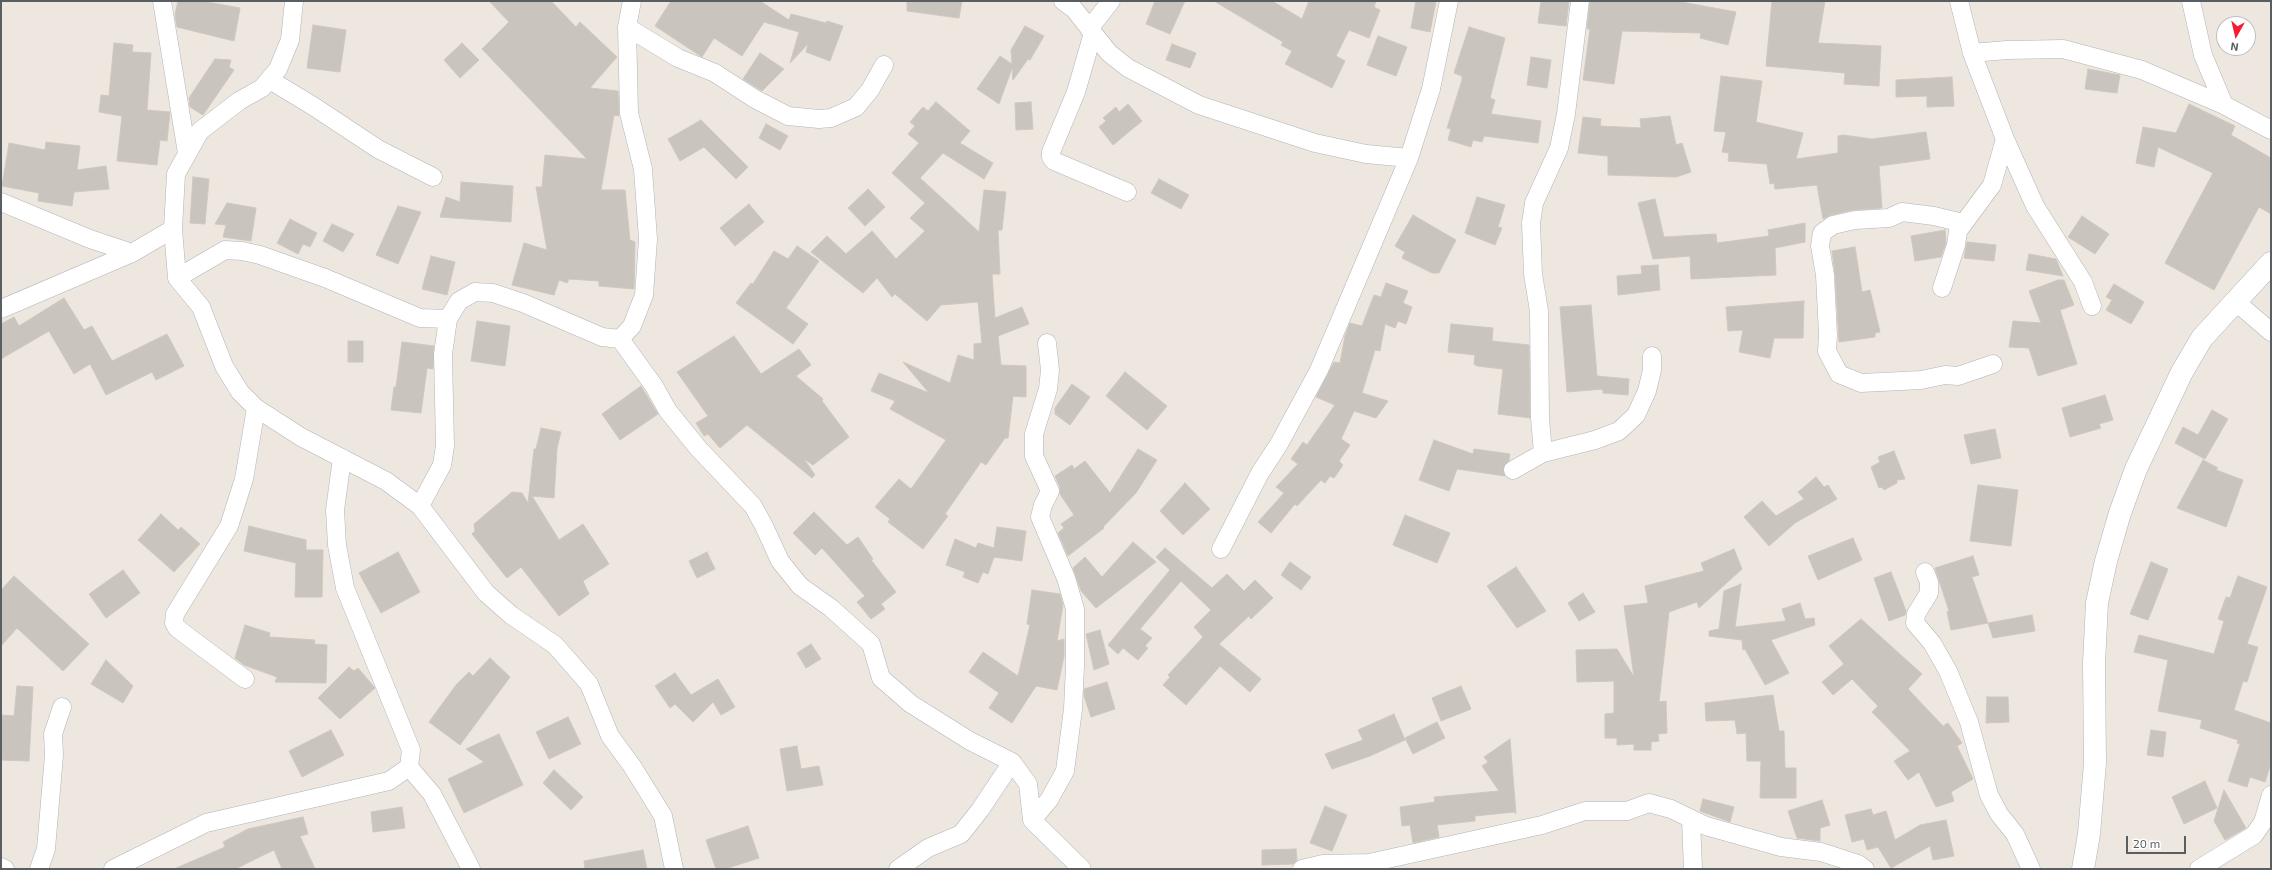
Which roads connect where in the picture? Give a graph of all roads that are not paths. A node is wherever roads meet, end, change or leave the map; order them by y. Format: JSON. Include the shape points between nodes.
{"nodes":[{"id":1,"x":162,"y":1,"type":"edge"},
{"id":2,"x":294,"y":1,"type":"edge"},
{"id":3,"x":632,"y":1,"type":"edge"},
{"id":4,"x":1063,"y":1,"type":"edge"},
{"id":5,"x":1111,"y":1,"type":"edge"},
{"id":6,"x":1449,"y":1,"type":"edge"},
{"id":7,"x":1580,"y":1,"type":"edge"},
{"id":8,"x":1959,"y":1,"type":"edge"},
{"id":9,"x":2191,"y":1,"type":"edge"},
{"id":10,"x":627,"y":27,"type":"junction"},
{"id":11,"x":1091,"y":31,"type":"junction"},
{"id":12,"x":1972,"y":53,"type":"junction"},
{"id":13,"x":884,"y":65,"type":"dead end"},
{"id":14,"x":270,"y":80,"type":"junction"},
{"id":15,"x":2224,"y":105,"type":"junction"},
{"id":16,"x":2271,"y":130,"type":"edge"},
{"id":17,"x":2005,"y":139,"type":"junction"},
{"id":18,"x":187,"y":153,"type":"junction"},
{"id":19,"x":1409,"y":158,"type":"junction"},
{"id":20,"x":434,"y":177,"type":"dead end"},
{"id":21,"x":1127,"y":192,"type":"dead end"},
{"id":22,"x":1,"y":202,"type":"edge"},
{"id":23,"x":1963,"y":223,"type":"junction"},
{"id":24,"x":173,"y":229,"type":"junction"},
{"id":25,"x":132,"y":253,"type":"junction"},
{"id":26,"x":2271,"y":263,"type":"edge"},
{"id":27,"x":177,"y":278,"type":"junction"},
{"id":28,"x":1942,"y":288,"type":"dead end"},
{"id":29,"x":2236,"y":302,"type":"junction"},
{"id":30,"x":2092,"y":306,"type":"dead end"},
{"id":31,"x":1,"y":309,"type":"edge"},
{"id":32,"x":448,"y":319,"type":"junction"},
{"id":33,"x":2271,"y":332,"type":"edge"},
{"id":34,"x":620,"y":339,"type":"junction"},
{"id":35,"x":1047,"y":343,"type":"dead end"},
{"id":36,"x":1652,"y":356,"type":"dead end"},
{"id":37,"x":1993,"y":364,"type":"dead end"},
{"id":38,"x":256,"y":408,"type":"junction"},
{"id":39,"x":1543,"y":453,"type":"junction"},
{"id":40,"x":342,"y":458,"type":"junction"},
{"id":41,"x":1513,"y":470,"type":"dead end"},
{"id":42,"x":420,"y":506,"type":"junction"},
{"id":43,"x":1221,"y":549,"type":"dead end"},
{"id":44,"x":1925,"y":572,"type":"dead end"},
{"id":45,"x":245,"y":679,"type":"dead end"},
{"id":46,"x":62,"y":707,"type":"dead end"},
{"id":47,"x":1012,"y":762,"type":"junction"},
{"id":48,"x":409,"y":767,"type":"junction"},
{"id":49,"x":2271,"y":795,"type":"edge"},
{"id":50,"x":1032,"y":820,"type":"junction"},
{"id":51,"x":1691,"y":820,"type":"junction"},
{"id":52,"x":1,"y":867,"type":"edge"},
{"id":53,"x":5,"y":869,"type":"edge"},
{"id":54,"x":39,"y":869,"type":"edge"},
{"id":55,"x":113,"y":869,"type":"edge"},
{"id":56,"x":471,"y":869,"type":"edge"},
{"id":57,"x":674,"y":869,"type":"edge"},
{"id":58,"x":898,"y":869,"type":"edge"},
{"id":59,"x":1082,"y":869,"type":"edge"},
{"id":60,"x":1302,"y":869,"type":"edge"},
{"id":61,"x":1694,"y":869,"type":"edge"},
{"id":62,"x":1865,"y":869,"type":"edge"},
{"id":63,"x":2031,"y":869,"type":"edge"},
{"id":64,"x":2083,"y":869,"type":"edge"},
{"id":65,"x":2199,"y":869,"type":"edge"}],
"edges":[{"from":1,"to":18,"type":"street"},
{"from":2,"to":14,"type":"street","via":[[290,40],[278,69]]},
{"from":3,"to":10,"type":"street"},
{"from":4,"to":11,"type":"street","via":[[1074,9]]},
{"from":5,"to":11,"type":"street"},
{"from":6,"to":19,"type":"street","via":[[1431,89]]},
{"from":7,"to":39,"type":"street","via":[[1566,114],[1559,148],[1534,203],[1530,223],[1533,274],[1539,311],[1540,418]]},
{"from":8,"to":12,"type":"street"},
{"from":9,"to":15,"type":"street","via":[[2203,55]]},
{"from":10,"to":13,"type":"street","via":[[678,58],[715,73],[755,99],[788,116],[831,118],[856,107],[870,90]]},
{"from":10,"to":34,"type":"street","via":[[629,113],[643,169],[648,239],[644,295],[632,326]]},
{"from":11,"to":19,"type":"street","via":[[1109,53],[1128,68],[1199,105],[1315,143],[1366,154]]},
{"from":11,"to":21,"type":"street","via":[[1076,92],[1051,157],[1054,161]]},
{"from":12,"to":15,"type":"street","via":[[2063,50],[2142,70]]},
{"from":12,"to":17,"type":"street"},
{"from":14,"to":18,"type":"street","via":[[200,131]]},
{"from":14,"to":20,"type":"street","via":[[314,106],[378,150]]},
{"from":15,"to":16,"type":"street"},
{"from":17,"to":23,"type":"street","via":[[1992,185]]},
{"from":17,"to":30,"type":"street","via":[[2035,206],[2083,282]]},
{"from":18,"to":24,"type":"street","via":[[176,174]]},
{"from":19,"to":43,"type":"street","via":[[1319,370],[1279,444],[1260,473]]},
{"from":22,"to":25,"type":"street","via":[[90,239]]},
{"from":23,"to":28,"type":"street","via":[[1958,231]]},
{"from":23,"to":37,"type":"street","via":[[1902,212],[1889,218],[1854,220],[1833,225],[1822,233],[1820,246],[1825,274],[1827,352],[1839,374],[1861,383],[1958,376]]},
{"from":24,"to":25,"type":"street"},
{"from":24,"to":27,"type":"street"},
{"from":25,"to":31,"type":"street"},
{"from":26,"to":29,"type":"street"},
{"from":27,"to":32,"type":"street","via":[[225,250],[242,251],[325,278],[420,318]]},
{"from":27,"to":38,"type":"street","via":[[201,307],[224,366],[240,392]]},
{"from":29,"to":33,"type":"street"},
{"from":29,"to":64,"type":"street","via":[[2202,338],[2182,372],[2136,469],[2106,560],[2097,603],[2094,662],[2095,763],[2090,834]]},
{"from":32,"to":34,"type":"street","via":[[459,301],[475,292],[493,293],[523,303],[602,338]]},
{"from":32,"to":42,"type":"street","via":[[443,354],[446,446],[442,465]]},
{"from":34,"to":47,"type":"street","via":[[654,386],[668,411],[698,448],[752,506],[780,561],[800,586],[831,608],[870,644],[881,678],[911,704],[970,741]]},
{"from":35,"to":50,"type":"street","via":[[1050,370],[1048,389],[1034,434],[1034,456],[1050,491],[1040,517],[1066,578],[1075,609],[1075,666],[1073,709],[1065,771],[1049,800]]},
{"from":36,"to":39,"type":"street","via":[[1647,391],[1636,415],[1619,431]]},
{"from":38,"to":40,"type":"street","via":[[301,437]]},
{"from":38,"to":45,"type":"street","via":[[244,479],[229,526],[175,614],[174,623]]},
{"from":39,"to":41,"type":"street"},
{"from":40,"to":42,"type":"street","via":[[386,481]]},
{"from":40,"to":48,"type":"street","via":[[336,510],[337,545],[345,588],[412,750]]},
{"from":42,"to":57,"type":"street","via":[[486,593],[511,615],[554,645],[589,684],[610,736],[663,816]]},
{"from":44,"to":63,"type":"street","via":[[1929,582],[1929,593],[1916,614],[1915,623],[1932,643],[1948,671],[1968,722],[1989,795],[1999,814],[2015,834]]},
{"from":46,"to":54,"type":"street","via":[[53,734],[53,771],[46,849]]},
{"from":47,"to":50,"type":"street","via":[[1028,784]]},
{"from":47,"to":58,"type":"street","via":[[961,834],[928,848]]},
{"from":48,"to":55,"type":"street","via":[[389,782],[206,823]]},
{"from":48,"to":56,"type":"street","via":[[432,794]]},
{"from":49,"to":65,"type":"street","via":[[2263,822],[2254,835]]},
{"from":50,"to":59,"type":"street"},
{"from":51,"to":60,"type":"street","via":[[1671,809],[1649,803],[1627,811],[1585,811],[1542,826],[1448,847],[1369,863],[1324,864]]},
{"from":51,"to":61,"type":"street"},
{"from":51,"to":62,"type":"street","via":[[1781,847],[1821,852],[1858,864]]},
{"from":52,"to":53,"type":"street"}]}
